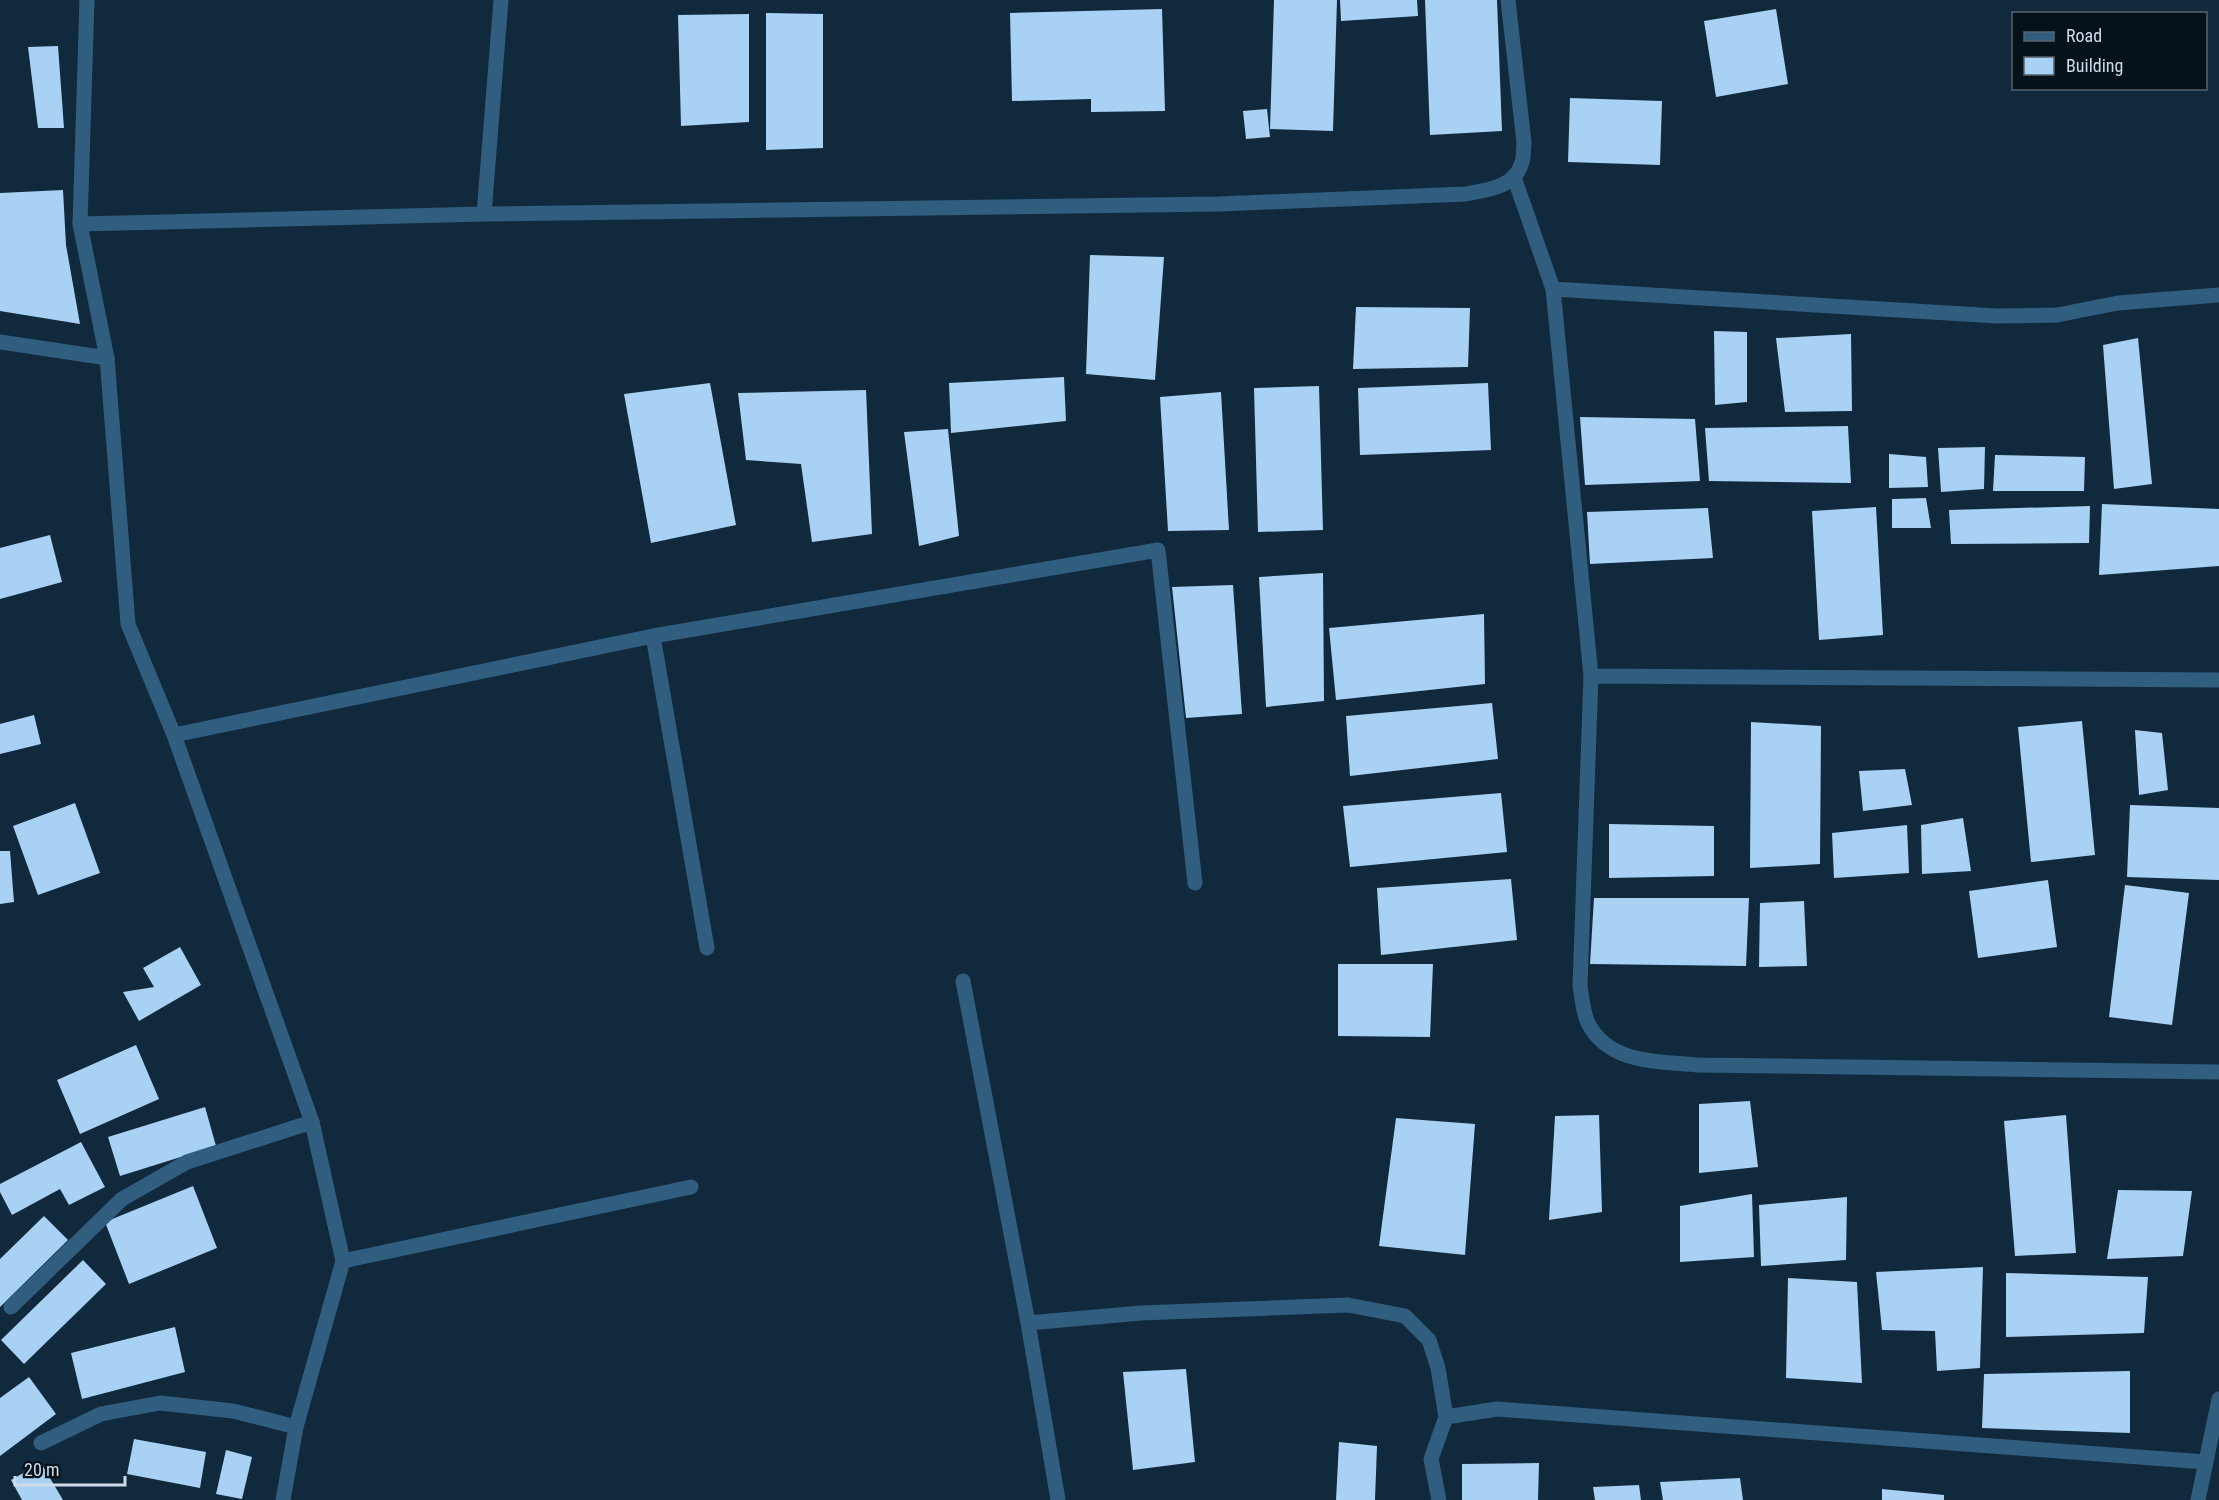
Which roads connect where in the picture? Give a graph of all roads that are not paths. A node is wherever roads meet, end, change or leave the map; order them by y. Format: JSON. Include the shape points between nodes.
{"nodes":[{"id":1,"x":87,"y":0,"type":"edge"},
{"id":2,"x":501,"y":0,"type":"edge"},
{"id":3,"x":1508,"y":0,"type":"edge"},
{"id":4,"x":1514,"y":177,"type":"junction"},
{"id":5,"x":484,"y":214,"type":"junction"},
{"id":6,"x":80,"y":224,"type":"junction"},
{"id":7,"x":1553,"y":289,"type":"junction"},
{"id":8,"x":2219,"y":295,"type":"edge"},
{"id":9,"x":0,"y":342,"type":"edge"},
{"id":10,"x":108,"y":358,"type":"junction"},
{"id":11,"x":653,"y":636,"type":"junction"},
{"id":12,"x":1591,"y":676,"type":"junction"},
{"id":13,"x":2219,"y":680,"type":"edge"},
{"id":14,"x":174,"y":735,"type":"junction"},
{"id":15,"x":1195,"y":883,"type":"dead end"},
{"id":16,"x":707,"y":948,"type":"dead end"},
{"id":17,"x":963,"y":981,"type":"dead end"},
{"id":18,"x":2219,"y":1072,"type":"edge"},
{"id":19,"x":312,"y":1122,"type":"junction"},
{"id":20,"x":691,"y":1187,"type":"dead end"},
{"id":21,"x":343,"y":1261,"type":"junction"},
{"id":22,"x":11,"y":1306,"type":"dead end"},
{"id":23,"x":1028,"y":1323,"type":"junction"},
{"id":24,"x":2219,"y":1399,"type":"edge"},
{"id":25,"x":1446,"y":1417,"type":"junction"},
{"id":26,"x":296,"y":1427,"type":"junction"},
{"id":27,"x":42,"y":1443,"type":"dead end"},
{"id":28,"x":2206,"y":1462,"type":"junction"},
{"id":29,"x":284,"y":1500,"type":"edge"},
{"id":30,"x":1058,"y":1500,"type":"edge"},
{"id":31,"x":1439,"y":1500,"type":"edge"},
{"id":32,"x":2198,"y":1500,"type":"edge"}],
"edges":[{"from":1,"to":6,"type":"street"},
{"from":2,"to":5,"type":"street"},
{"from":3,"to":4,"type":"street","via":[[1524,143],[1522,163]]},
{"from":4,"to":5,"type":"street","via":[[1498,187],[1466,194],[1219,204]]},
{"from":4,"to":7,"type":"street"},
{"from":5,"to":6,"type":"street"},
{"from":6,"to":10,"type":"street"},
{"from":7,"to":8,"type":"street","via":[[1997,315],[2057,315],[2118,303]]},
{"from":7,"to":12,"type":"street"},
{"from":9,"to":10,"type":"street"},
{"from":10,"to":14,"type":"street","via":[[128,624]]},
{"from":11,"to":14,"type":"street"},
{"from":11,"to":15,"type":"street","via":[[1158,550]]},
{"from":11,"to":16,"type":"street"},
{"from":12,"to":13,"type":"street"},
{"from":12,"to":18,"type":"street","via":[[1580,986],[1587,1022],[1606,1046],[1637,1059],[1697,1065]]},
{"from":14,"to":19,"type":"street"},
{"from":17,"to":23,"type":"street"},
{"from":19,"to":21,"type":"street"},
{"from":19,"to":22,"type":"street","via":[[187,1162],[122,1199]]},
{"from":20,"to":21,"type":"street"},
{"from":21,"to":26,"type":"street"},
{"from":23,"to":25,"type":"street","via":[[1141,1313],[1347,1305],[1405,1316],[1429,1340]]},
{"from":23,"to":30,"type":"street"},
{"from":24,"to":28,"type":"street"},
{"from":25,"to":28,"type":"street","via":[[1497,1409]]},
{"from":25,"to":31,"type":"street","via":[[1431,1459]]},
{"from":26,"to":27,"type":"street","via":[[233,1411],[160,1403],[102,1414]]},
{"from":26,"to":29,"type":"street"},
{"from":28,"to":32,"type":"street"}]}
